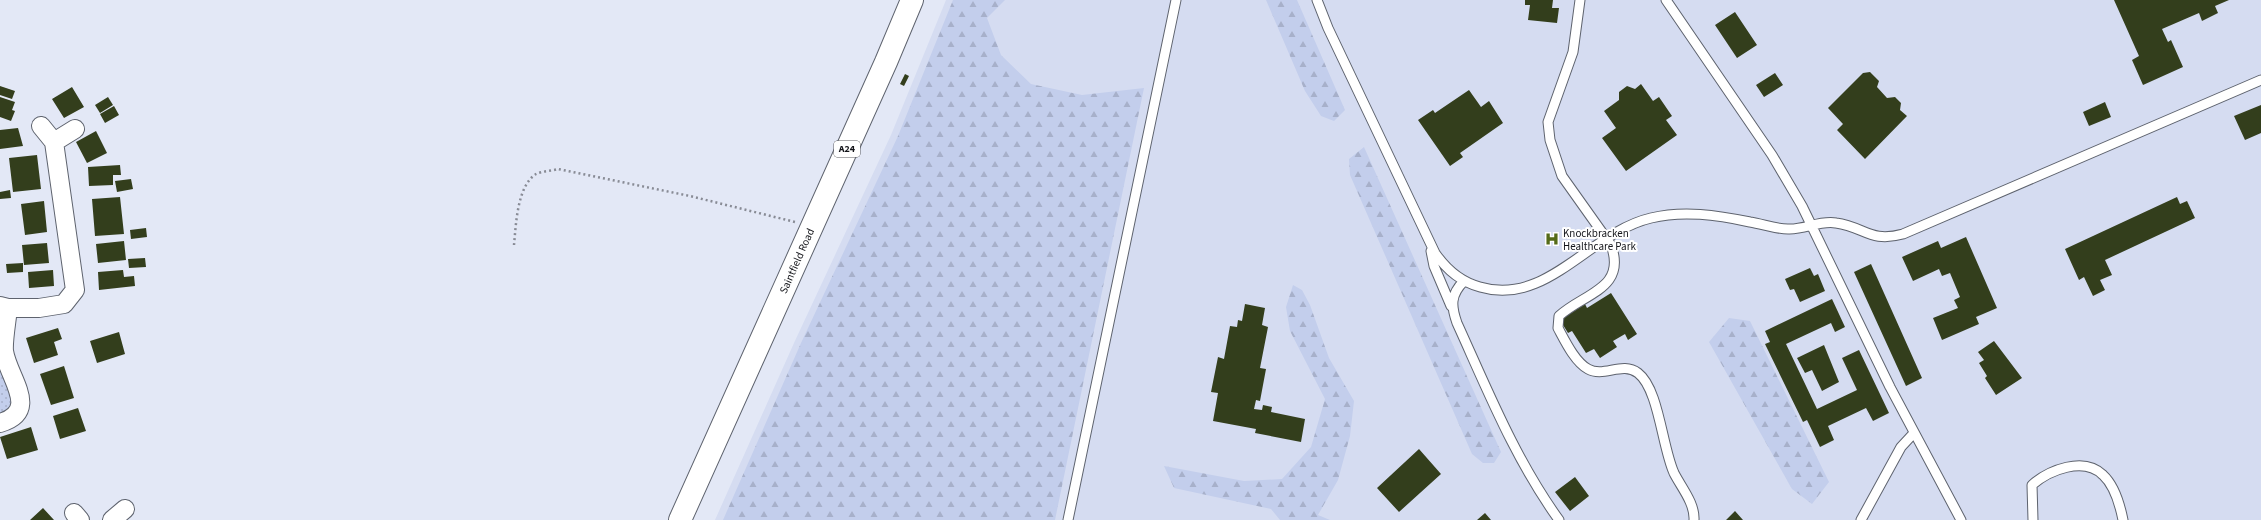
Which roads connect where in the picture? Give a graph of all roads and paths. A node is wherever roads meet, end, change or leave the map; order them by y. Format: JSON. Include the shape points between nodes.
{"nodes":[{"id":1,"x":912,"y":0,"type":"edge"},
{"id":2,"x":1176,"y":0,"type":"edge"},
{"id":3,"x":1318,"y":0,"type":"edge"},
{"id":4,"x":1580,"y":0,"type":"edge"},
{"id":5,"x":1666,"y":0,"type":"edge"},
{"id":6,"x":2261,"y":80,"type":"edge"},
{"id":7,"x":41,"y":126,"type":"dead end"},
{"id":8,"x":75,"y":130,"type":"dead end"},
{"id":9,"x":54,"y":142,"type":"junction"},
{"id":10,"x":1812,"y":226,"type":"junction"},
{"id":11,"x":812,"y":227,"type":"junction"},
{"id":12,"x":1607,"y":238,"type":"junction"},
{"id":13,"x":1428,"y":240,"type":"junction"},
{"id":14,"x":514,"y":245,"type":"dead end"},
{"id":15,"x":1464,"y":281,"type":"junction"},
{"id":16,"x":4,"y":307,"type":"edge"},
{"id":17,"x":1453,"y":311,"type":"junction"},
{"id":18,"x":0,"y":423,"type":"edge"},
{"id":19,"x":1914,"y":433,"type":"junction"},
{"id":20,"x":680,"y":520,"type":"edge"},
{"id":21,"x":1068,"y":520,"type":"edge"},
{"id":22,"x":1559,"y":520,"type":"edge"},
{"id":23,"x":1694,"y":520,"type":"edge"},
{"id":24,"x":1861,"y":520,"type":"edge"},
{"id":25,"x":1961,"y":520,"type":"edge"},
{"id":26,"x":2033,"y":520,"type":"edge"},
{"id":27,"x":2123,"y":520,"type":"edge"}],
"edges":[{"from":1,"to":11,"type":"highway","name":"Saintfield Road","number":"A24"},
{"from":2,"to":21,"type":"lane"},
{"from":3,"to":13,"type":"lane","via":[[1328,28]]},
{"from":4,"to":12,"type":"lane","via":[[1573,52],[1548,122],[1550,140],[1562,176]]},
{"from":5,"to":10,"type":"lane","via":[[1772,155]]},
{"from":6,"to":10,"type":"lane","via":[[1903,234],[1887,238],[1872,236],[1836,223]]},
{"from":7,"to":9,"type":"street"},
{"from":8,"to":9,"type":"street"},
{"from":9,"to":16,"type":"street","via":[[75,290],[64,304],[40,308]]},
{"from":10,"to":12,"type":"lane","via":[[1788,229],[1717,216],[1666,215],[1633,224]]},
{"from":10,"to":19,"type":"lane"},
{"from":11,"to":14,"type":"path","via":[[690,196],[558,169],[536,174],[526,185],[519,202]]},
{"from":11,"to":20,"type":"highway","name":"Saintfield Road","number":"A24"},
{"from":12,"to":15,"type":"lane","via":[[1536,284],[1513,292],[1487,290]]},
{"from":12,"to":23,"type":"lane","via":[[1615,261],[1610,278],[1597,292],[1560,316],[1558,328],[1580,363],[1589,370],[1596,372],[1631,369],[1644,379],[1654,404],[1668,460],[1692,506]]},
{"from":13,"to":15,"type":"lane","via":[[1443,264]]},
{"from":13,"to":17,"type":"lane","via":[[1434,266]]},
{"from":15,"to":17,"type":"lane","via":[[1454,292]]},
{"from":16,"to":18,"type":"street","via":[[4,349],[21,399],[20,409],[15,417]]},
{"from":17,"to":22,"type":"lane","via":[[1519,458]]},
{"from":19,"to":24,"type":"lane","via":[[1901,447]]},
{"from":19,"to":25,"type":"lane"},
{"from":26,"to":27,"type":"lane","via":[[2032,485],[2050,473],[2079,466],[2103,474],[2114,492]]}]}
